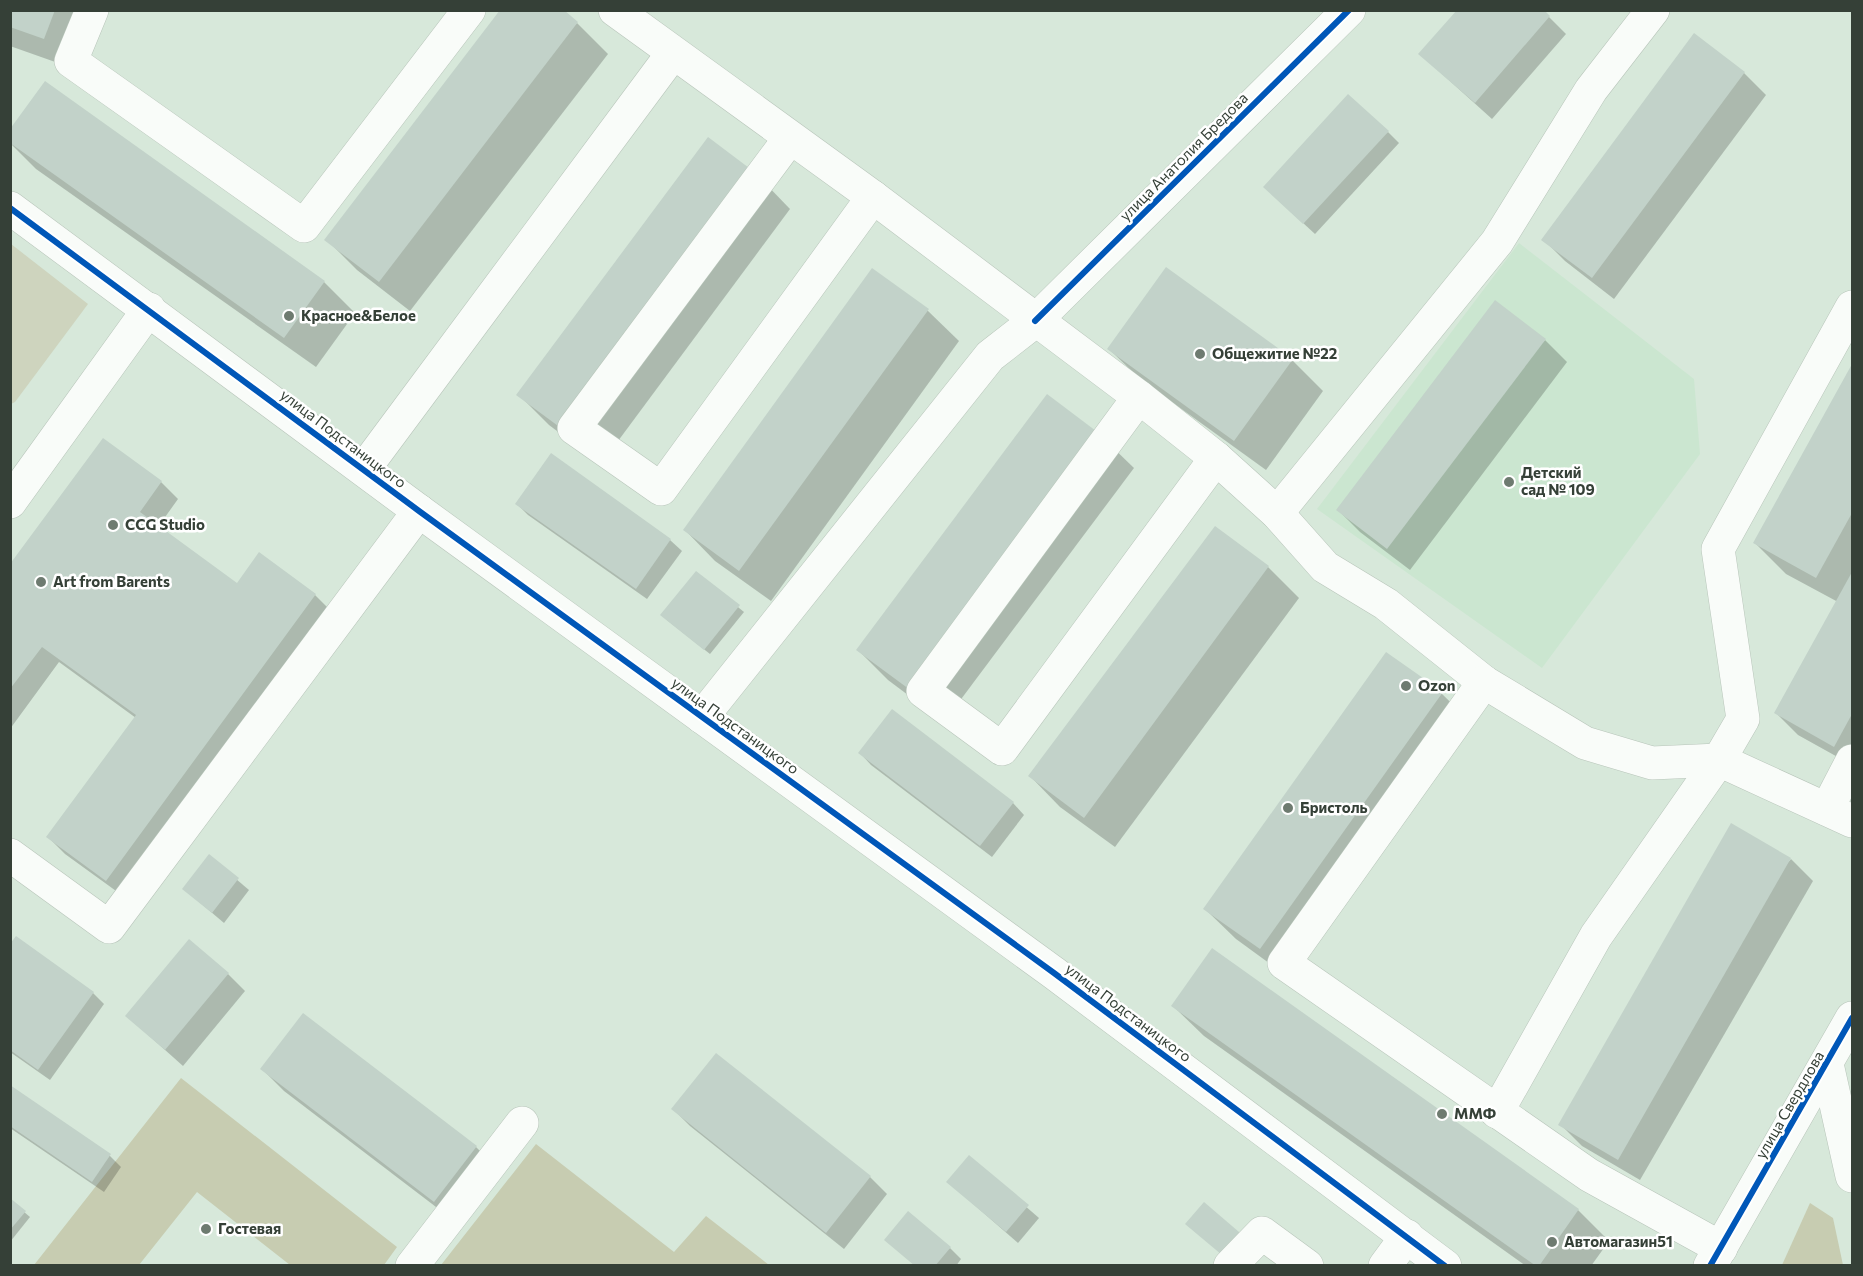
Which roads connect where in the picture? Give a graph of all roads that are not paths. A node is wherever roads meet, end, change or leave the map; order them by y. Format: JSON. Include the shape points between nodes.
{"nodes":[{"id":1,"x":92,"y":10,"type":"edge"},
{"id":2,"x":469,"y":10,"type":"edge"},
{"id":3,"x":615,"y":10,"type":"edge"},
{"id":4,"x":1349,"y":10,"type":"edge"},
{"id":5,"x":1653,"y":10,"type":"edge"},
{"id":6,"x":673,"y":53,"type":"junction"},
{"id":7,"x":790,"y":138,"type":"junction"},
{"id":8,"x":873,"y":197,"type":"junction"},
{"id":9,"x":10,"y":207,"type":"edge"},
{"id":10,"x":1852,"y":307,"type":"edge"},
{"id":11,"x":149,"y":309,"type":"junction"},
{"id":12,"x":1035,"y":321,"type":"junction"},
{"id":13,"x":1139,"y":398,"type":"junction"},
{"id":14,"x":1216,"y":458,"type":"junction"},
{"id":15,"x":364,"y":470,"type":"junction"},
{"id":16,"x":10,"y":502,"type":"edge"},
{"id":17,"x":419,"y":511,"type":"junction"},
{"id":18,"x":1277,"y":513,"type":"junction"},
{"id":19,"x":1484,"y":682,"type":"junction"},
{"id":20,"x":702,"y":717,"type":"junction"},
{"id":21,"x":1719,"y":760,"type":"junction"},
{"id":22,"x":1852,"y":761,"type":"edge"},
{"id":23,"x":1840,"y":815,"type":"edge"},
{"id":24,"x":10,"y":855,"type":"edge"},
{"id":25,"x":25,"y":877,"type":"edge"},
{"id":26,"x":1852,"y":1018,"type":"edge"},
{"id":27,"x":1827,"y":1064,"type":"junction"},
{"id":28,"x":1497,"y":1112,"type":"junction"},
{"id":29,"x":522,"y":1123,"type":"dead end"},
{"id":30,"x":1852,"y":1176,"type":"edge"},
{"id":31,"x":1407,"y":1236,"type":"junction"},
{"id":32,"x":1715,"y":1257,"type":"edge"},
{"id":33,"x":412,"y":1266,"type":"edge"},
{"id":34,"x":1230,"y":1266,"type":"edge"},
{"id":35,"x":1307,"y":1266,"type":"edge"},
{"id":36,"x":1385,"y":1266,"type":"edge"},
{"id":37,"x":1445,"y":1266,"type":"edge"}],
"edges":[{"from":1,"to":2,"type":"street","via":[[71,61],[304,226]]},
{"from":3,"to":6,"type":"street"},
{"from":4,"to":12,"type":"street","name":"улица Анатолия Бредова"},
{"from":5,"to":18,"type":"street","via":[[1591,90],[1497,242]]},
{"from":6,"to":7,"type":"street"},
{"from":6,"to":15,"type":"street"},
{"from":7,"to":8,"type":"street"},
{"from":7,"to":8,"type":"street","via":[[574,428],[661,489]]},
{"from":8,"to":12,"type":"street"},
{"from":9,"to":11,"type":"street","name":"улица Подстаницкого"},
{"from":10,"to":21,"type":"street","via":[[1718,549],[1743,719]]},
{"from":11,"to":15,"type":"street","name":"улица Подстаницкого"},
{"from":11,"to":16,"type":"street"},
{"from":12,"to":13,"type":"street"},
{"from":12,"to":20,"type":"street","name":"улица Анатолия Бредова","via":[[990,356]]},
{"from":13,"to":14,"type":"street"},
{"from":13,"to":14,"type":"street","via":[[924,691],[1002,750]]},
{"from":14,"to":18,"type":"street"},
{"from":15,"to":17,"type":"street","name":"улица Подстаницкого"},
{"from":17,"to":20,"type":"street","name":"улица Подстаницкого"},
{"from":17,"to":25,"type":"street","via":[[109,927]]},
{"from":18,"to":19,"type":"street","via":[[1325,567],[1386,604]]},
{"from":19,"to":21,"type":"street","via":[[1585,742],[1652,763]]},
{"from":19,"to":28,"type":"street","via":[[1284,963]]},
{"from":20,"to":31,"type":"street","name":"улица Подстаницкого"},
{"from":21,"to":23,"type":"street"},
{"from":21,"to":28,"type":"street","via":[[1596,936]]},
{"from":22,"to":23,"type":"street"},
{"from":24,"to":25,"type":"street"},
{"from":26,"to":27,"type":"street","name":"улица Свердлова"},
{"from":27,"to":30,"type":"street"},
{"from":27,"to":32,"type":"street","name":"улица Свердлова"},
{"from":28,"to":32,"type":"street"},
{"from":29,"to":33,"type":"street"},
{"from":31,"to":36,"type":"street"},
{"from":31,"to":37,"type":"street","name":"улица Подстаницкого"},
{"from":34,"to":35,"type":"street","via":[[1262,1233]]}]}
